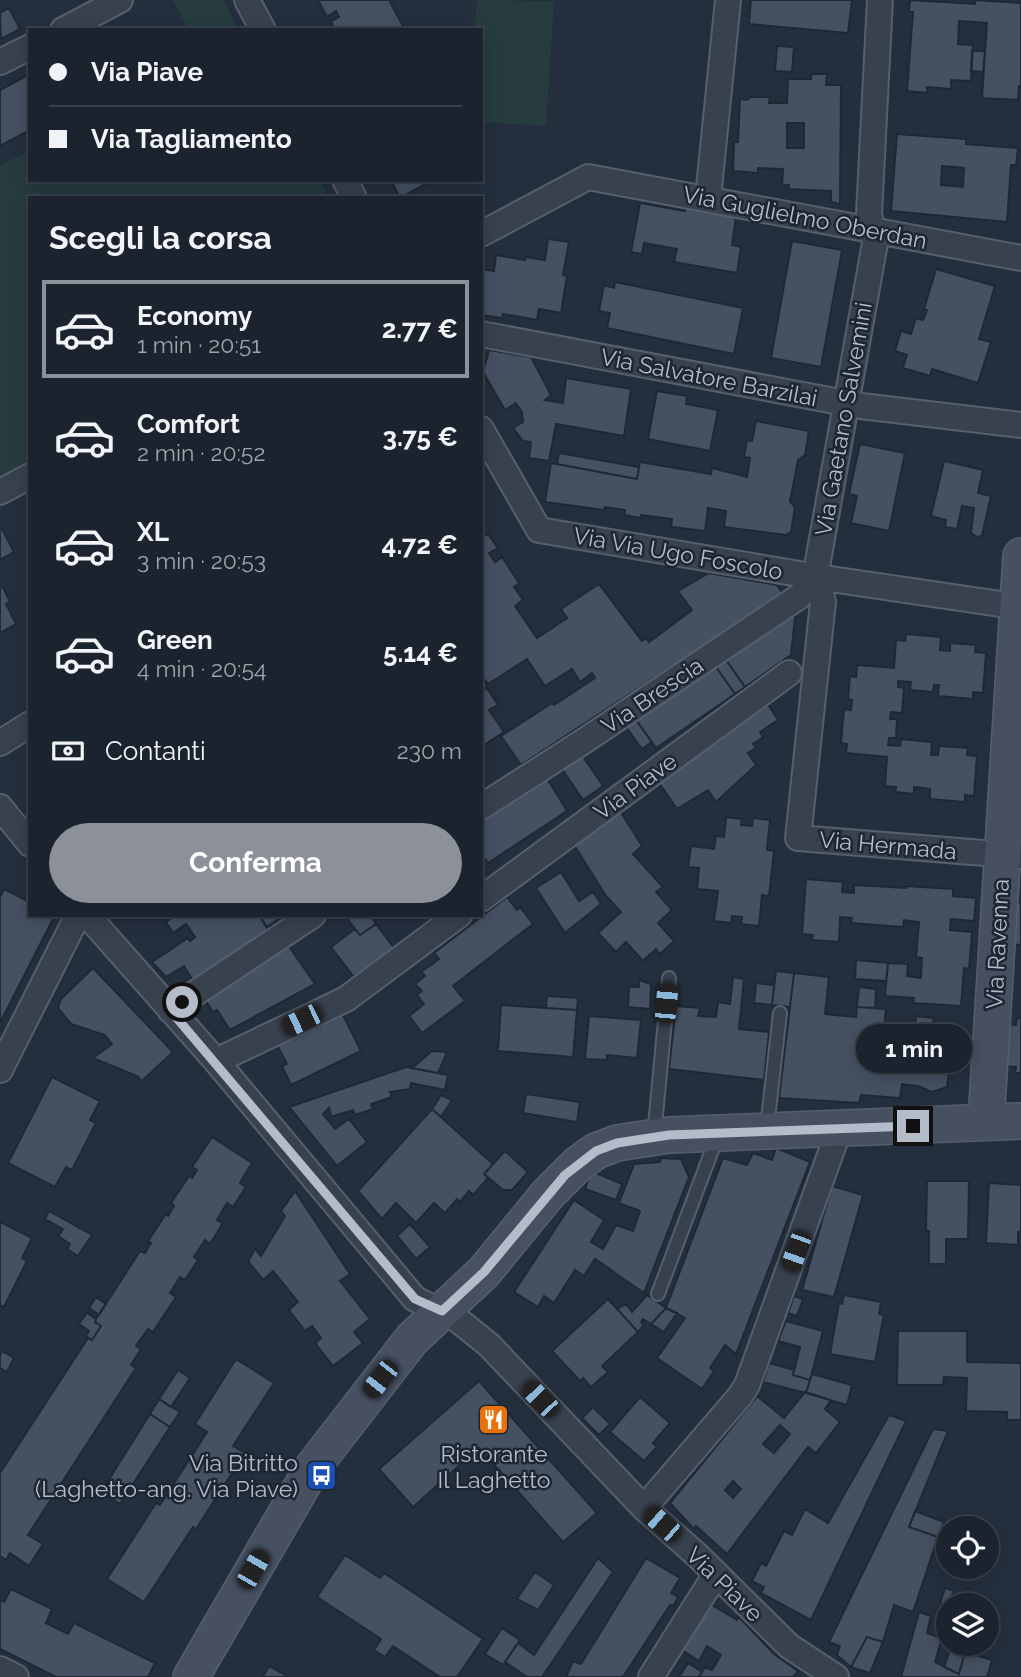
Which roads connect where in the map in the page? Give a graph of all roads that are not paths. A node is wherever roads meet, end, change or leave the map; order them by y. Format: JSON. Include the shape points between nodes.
{"nodes":[{"id":1,"x":120,"y":0,"type":"edge"},
{"id":2,"x":247,"y":0,"type":"edge"},
{"id":3,"x":728,"y":0,"type":"edge"},
{"id":4,"x":880,"y":0,"type":"edge"},
{"id":5,"x":67,"y":28,"type":"edge"},
{"id":6,"x":262,"y":28,"type":"edge"},
{"id":7,"x":28,"y":48,"type":"edge"},
{"id":8,"x":0,"y":62,"type":"edge"},
{"id":9,"x":708,"y":198,"type":"junction"},
{"id":10,"x":872,"y":229,"type":"junction"},
{"id":11,"x":483,"y":233,"type":"edge"},
{"id":12,"x":1021,"y":258,"type":"edge"},
{"id":13,"x":483,"y":334,"type":"edge"},
{"id":14,"x":847,"y":404,"type":"junction"},
{"id":15,"x":1021,"y":425,"type":"edge"},
{"id":16,"x":483,"y":439,"type":"edge"},
{"id":17,"x":28,"y":477,"type":"edge"},
{"id":18,"x":0,"y":492,"type":"edge"},
{"id":19,"x":1021,"y":556,"type":"edge"},
{"id":20,"x":817,"y":577,"type":"junction"},
{"id":21,"x":1020,"y":607,"type":"edge"},
{"id":22,"x":789,"y":673,"type":"dead end"},
{"id":23,"x":28,"y":725,"type":"edge"},
{"id":24,"x":0,"y":743,"type":"edge"},
{"id":25,"x":483,"y":806,"type":"edge"},
{"id":26,"x":0,"y":807,"type":"edge"},
{"id":27,"x":798,"y":838,"type":"joint"},
{"id":28,"x":28,"y":842,"type":"edge"},
{"id":29,"x":1011,"y":855,"type":"edge"},
{"id":30,"x":483,"y":898,"type":"edge"},
{"id":31,"x":77,"y":917,"type":"edge"},
{"id":32,"x":89,"y":917,"type":"edge"},
{"id":33,"x":310,"y":917,"type":"edge"},
{"id":34,"x":456,"y":917,"type":"edge"},
{"id":35,"x":668,"y":978,"type":"dead end"},
{"id":36,"x":170,"y":1010,"type":"junction"},
{"id":37,"x":780,"y":1013,"type":"dead end"},
{"id":38,"x":216,"y":1062,"type":"junction"},
{"id":39,"x":0,"y":1070,"type":"edge"},
{"id":40,"x":1021,"y":1121,"type":"edge"},
{"id":41,"x":986,"y":1122,"type":"junction"},
{"id":42,"x":839,"y":1130,"type":"junction"},
{"id":43,"x":767,"y":1132,"type":"junction"},
{"id":44,"x":718,"y":1133,"type":"junction"},
{"id":45,"x":654,"y":1137,"type":"junction"},
{"id":46,"x":657,"y":1294,"type":"dead end"},
{"id":47,"x":442,"y":1311,"type":"junction"},
{"id":48,"x":644,"y":1508,"type":"junction"},
{"id":49,"x":716,"y":1574,"type":"junction"},
{"id":50,"x":0,"y":1669,"type":"edge"},
{"id":51,"x":16,"y":1677,"type":"edge"},
{"id":52,"x":191,"y":1677,"type":"edge"},
{"id":53,"x":651,"y":1677,"type":"edge"},
{"id":54,"x":836,"y":1677,"type":"edge"}],
"edges":[{"from":1,"to":5,"type":"street"},
{"from":2,"to":6,"type":"street"},
{"from":3,"to":9,"type":"street"},
{"from":4,"to":10,"type":"street","name":"Via Gaetano Salvemini","via":[[869,214]]},
{"from":7,"to":8,"type":"street"},
{"from":9,"to":10,"type":"street","name":"Via Guglielmo Oberdan"},
{"from":9,"to":11,"type":"street","name":"Via Guglielmo Oberdan","via":[[588,177]]},
{"from":10,"to":12,"type":"street","name":"Via Guglielmo Oberdan"},
{"from":10,"to":14,"type":"street","name":"Via Gaetano Salvemini","via":[[875,243]]},
{"from":13,"to":14,"type":"street","name":"Via Salvatore Barzilai"},
{"from":14,"to":15,"type":"street","name":"Via Salvatore Barzilai"},
{"from":14,"to":20,"type":"street","name":"Via Gaetano Salvemini"},
{"from":16,"to":20,"type":"street","name":"Via Via Ugo Foscolo","via":[[539,530]]},
{"from":17,"to":18,"type":"street"},
{"from":19,"to":21,"type":"street","name":"Via Ravenna"},
{"from":20,"to":21,"type":"street","name":"Via Via Ugo Foscolo"},
{"from":20,"to":25,"type":"street","name":"Via Brescia","via":[[800,596]]},
{"from":20,"to":27,"type":"street","name":"Via Gaetano Salvemini","via":[[823,602]]},
{"from":21,"to":29,"type":"street","name":"Via Ravenna"},
{"from":22,"to":30,"type":"street","name":"Via Piave"},
{"from":23,"to":24,"type":"street"},
{"from":26,"to":28,"type":"street"},
{"from":27,"to":29,"type":"street","name":"Via Hermada"},
{"from":29,"to":41,"type":"street","name":"Via Ravenna"},
{"from":31,"to":39,"type":"street"},
{"from":32,"to":36,"type":"street","name":"Via Piave"},
{"from":33,"to":36,"type":"street"},
{"from":34,"to":38,"type":"street","via":[[345,999]]},
{"from":35,"to":45,"type":"lane"},
{"from":36,"to":38,"type":"street","name":"Via Piave"},
{"from":37,"to":43,"type":"lane"},
{"from":38,"to":47,"type":"street","name":"Via Piave","via":[[415,1299]]},
{"from":40,"to":41,"type":"street"},
{"from":41,"to":42,"type":"street"},
{"from":42,"to":43,"type":"street"},
{"from":42,"to":48,"type":"street","via":[[747,1385]]},
{"from":43,"to":44,"type":"street"},
{"from":44,"to":45,"type":"street"},
{"from":44,"to":46,"type":"lane"},
{"from":45,"to":47,"type":"street","via":[[617,1143],[578,1164],[484,1272]]},
{"from":47,"to":48,"type":"street","name":"Via Piave","via":[[489,1345]]},
{"from":47,"to":52,"type":"street","via":[[408,1343],[313,1467]]},
{"from":48,"to":49,"type":"street","name":"Via Piave"},
{"from":49,"to":53,"type":"street"},
{"from":49,"to":54,"type":"street","name":"Via Piave","via":[[789,1646]]},
{"from":50,"to":51,"type":"street"}]}
